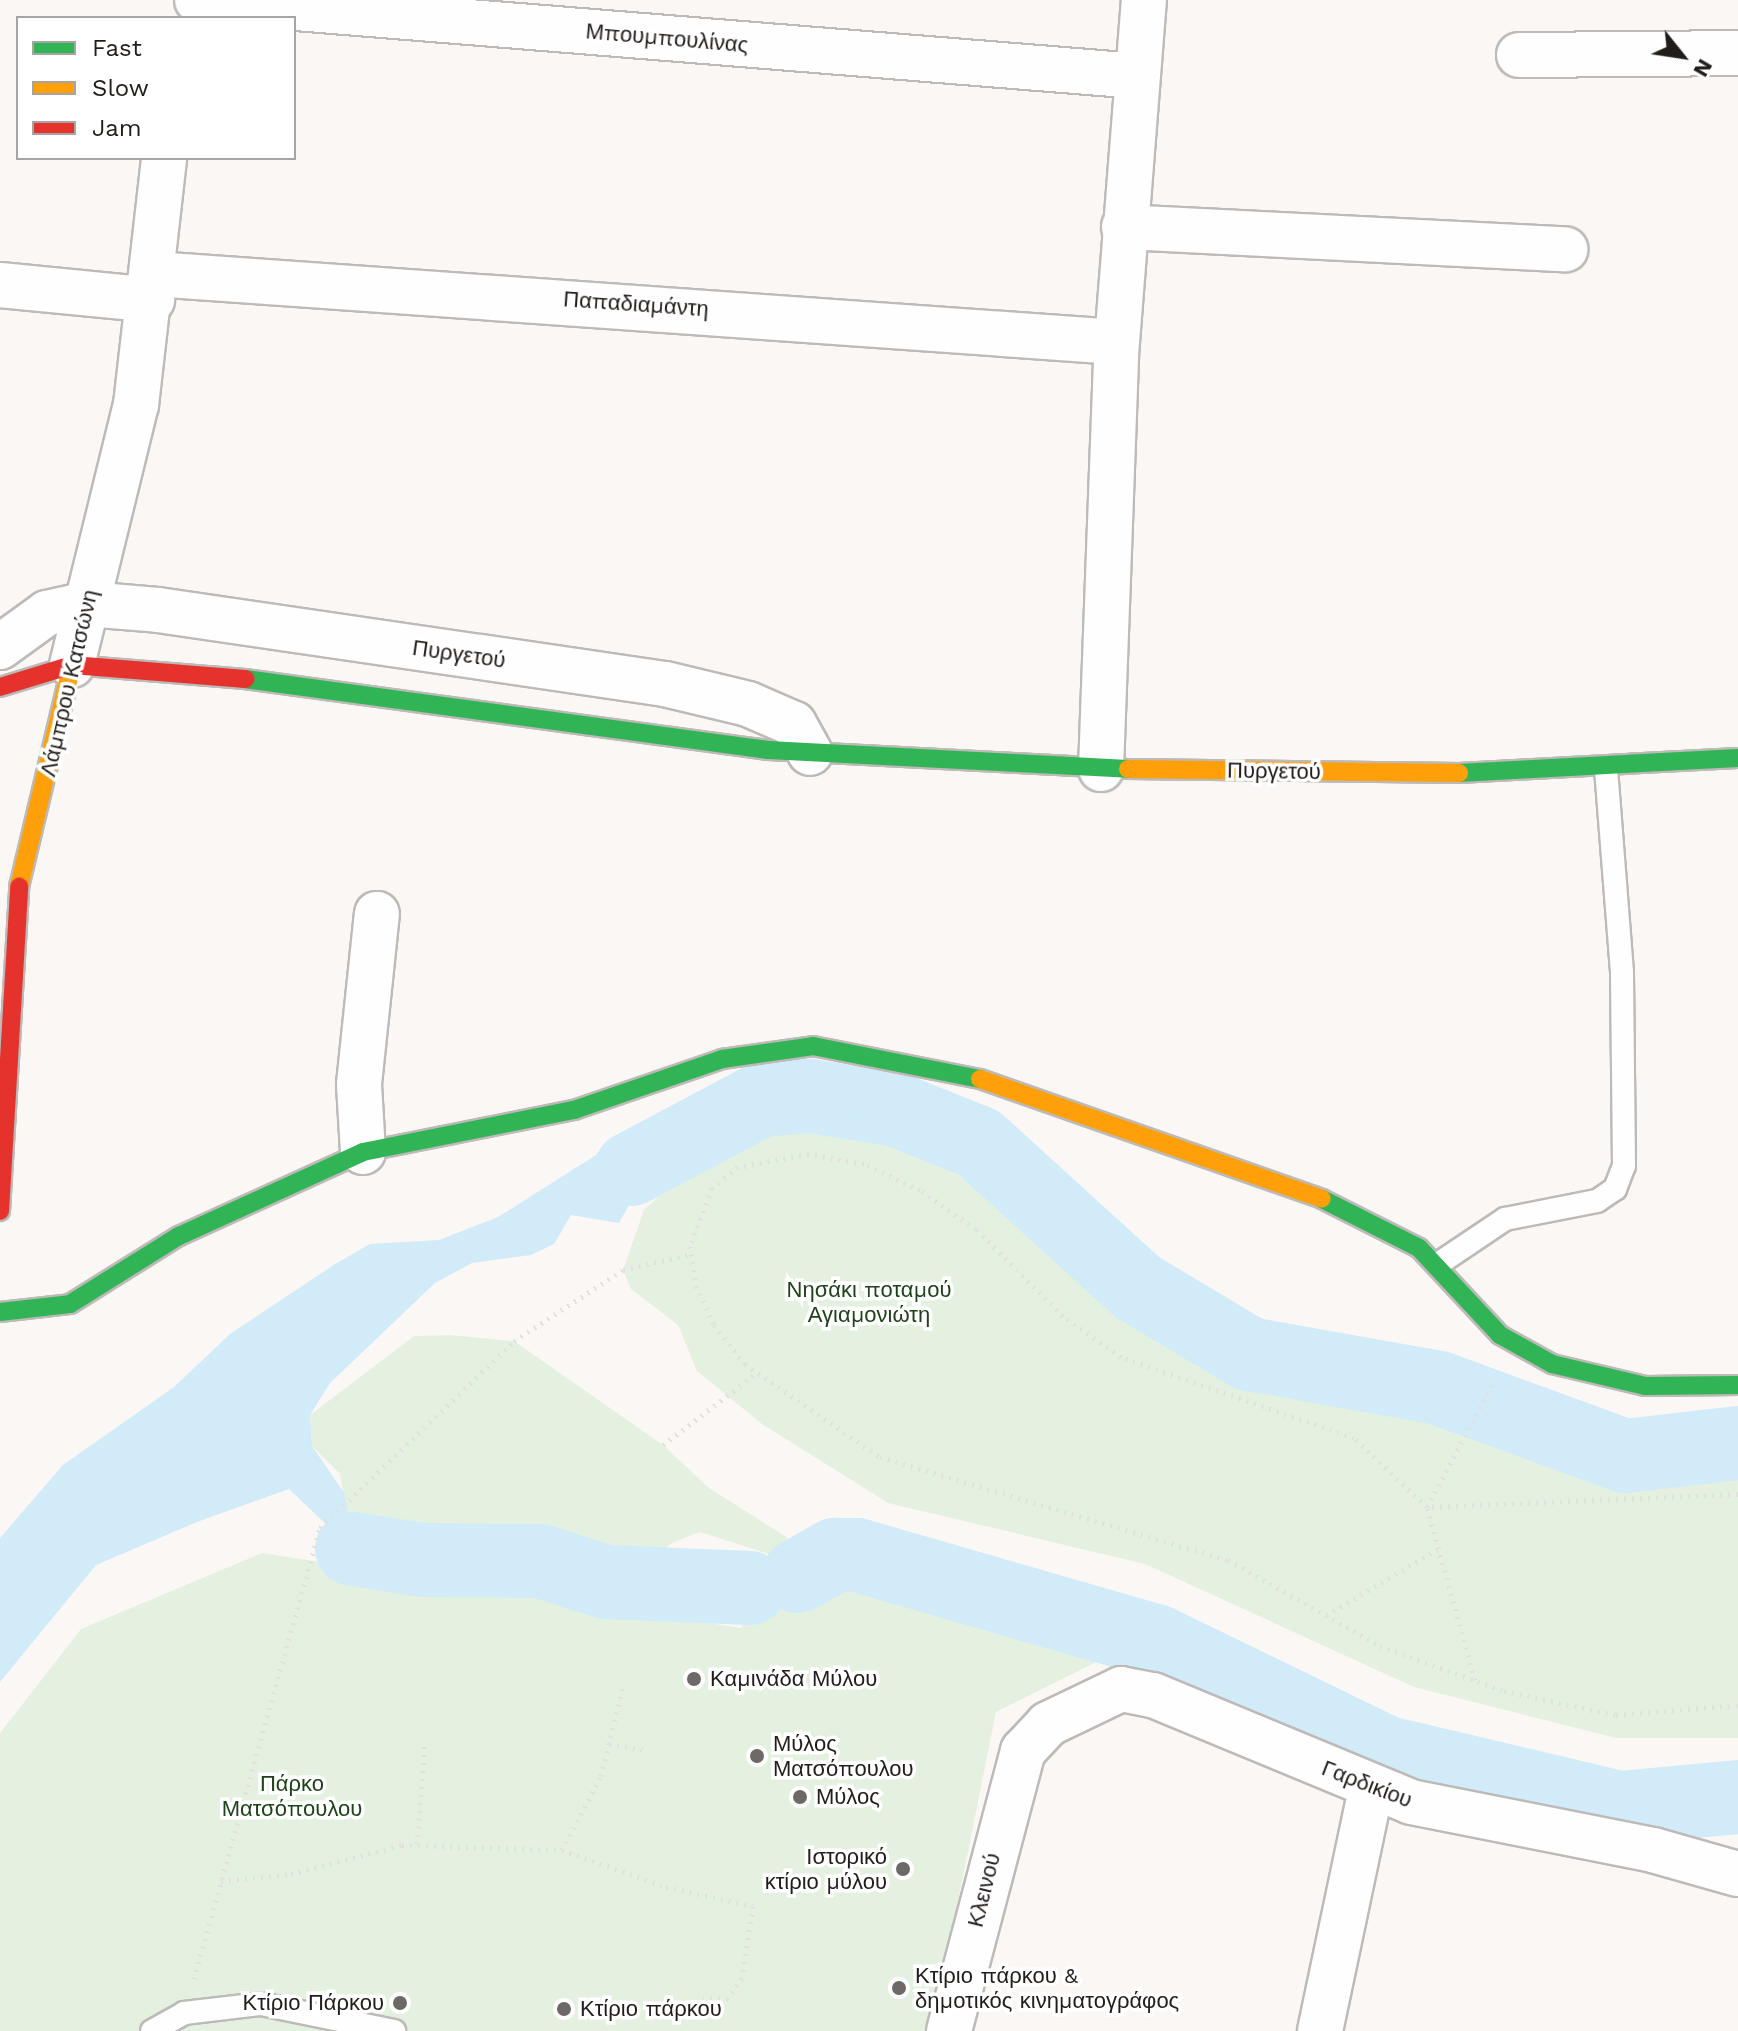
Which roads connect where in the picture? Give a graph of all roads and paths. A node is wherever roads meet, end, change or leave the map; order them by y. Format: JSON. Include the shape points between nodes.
{"nodes":[{"id":1,"x":197,"y":0,"type":"edge"},
{"id":2,"x":1144,"y":0,"type":"edge"},
{"id":3,"x":1738,"y":53,"type":"edge"},
{"id":4,"x":1519,"y":55,"type":"dead end"},
{"id":5,"x":1137,"y":76,"type":"junction"},
{"id":6,"x":164,"y":160,"type":"edge"},
{"id":7,"x":1124,"y":227,"type":"junction"},
{"id":8,"x":1565,"y":249,"type":"dead end"},
{"id":9,"x":0,"y":285,"type":"edge"},
{"id":10,"x":153,"y":287,"type":"junction"},
{"id":11,"x":1117,"y":342,"type":"junction"},
{"id":12,"x":87,"y":604,"type":"junction"},
{"id":13,"x":0,"y":647,"type":"edge"},
{"id":14,"x":72,"y":665,"type":"junction"},
{"id":15,"x":0,"y":687,"type":"edge"},
{"id":16,"x":810,"y":753,"type":"junction"},
{"id":17,"x":1738,"y":758,"type":"edge"},
{"id":18,"x":1101,"y":769,"type":"junction"},
{"id":19,"x":1606,"y":769,"type":"junction"},
{"id":20,"x":377,"y":914,"type":"dead end"},
{"id":21,"x":363,"y":1152,"type":"junction"},
{"id":22,"x":0,"y":1211,"type":"edge"},
{"id":23,"x":692,"y":1254,"type":"junction"},
{"id":24,"x":1438,"y":1264,"type":"junction"},
{"id":25,"x":0,"y":1312,"type":"edge"},
{"id":26,"x":757,"y":1373,"type":"junction"},
{"id":27,"x":1498,"y":1376,"type":"dead end"},
{"id":28,"x":1738,"y":1385,"type":"edge"},
{"id":29,"x":663,"y":1445,"type":"dead end"},
{"id":30,"x":1738,"y":1494,"type":"edge"},
{"id":31,"x":1427,"y":1507,"type":"junction"},
{"id":32,"x":1437,"y":1550,"type":"junction"},
{"id":33,"x":1325,"y":1615,"type":"junction"},
{"id":34,"x":1475,"y":1680,"type":"junction"},
{"id":35,"x":624,"y":1683,"type":"dead end"},
{"id":36,"x":1738,"y":1705,"type":"edge"},
{"id":37,"x":425,"y":1743,"type":"dead end"},
{"id":38,"x":609,"y":1744,"type":"junction"},
{"id":39,"x":643,"y":1750,"type":"dead end"},
{"id":40,"x":1023,"y":1751,"type":"joint"},
{"id":41,"x":1371,"y":1789,"type":"junction"},
{"id":42,"x":417,"y":1844,"type":"junction"},
{"id":43,"x":562,"y":1850,"type":"junction"},
{"id":44,"x":1738,"y":1874,"type":"edge"},
{"id":45,"x":221,"y":1881,"type":"junction"},
{"id":46,"x":703,"y":1997,"type":"dead end"},
{"id":47,"x":184,"y":2013,"type":"junction"},
{"id":48,"x":152,"y":2031,"type":"edge"},
{"id":49,"x":394,"y":2031,"type":"edge"},
{"id":50,"x":949,"y":2031,"type":"edge"},
{"id":51,"x":1320,"y":2031,"type":"edge"}],
"edges":[{"from":1,"to":5,"type":"street","name":"Μπουμπουλίνας"},
{"from":2,"to":5,"type":"street"},
{"from":3,"to":4,"type":"street"},
{"from":5,"to":7,"type":"street"},
{"from":6,"to":10,"type":"street","name":"Λάμπρου Κατσώνη"},
{"from":7,"to":8,"type":"street"},
{"from":7,"to":11,"type":"street"},
{"from":9,"to":10,"type":"street","name":"Παπαδιαμάντη"},
{"from":10,"to":11,"type":"street","name":"Παπαδιαμάντη"},
{"from":10,"to":12,"type":"street","name":"Λάμπρου Κατσώνη","via":[[125,457]]},
{"from":11,"to":18,"type":"street"},
{"from":12,"to":13,"type":"street","via":[[47,613]]},
{"from":12,"to":14,"type":"street","name":"Λάμπρου Κατσώνη"},
{"from":12,"to":16,"type":"street","name":"Πυργετού","via":[[665,684],[748,704],[794,724]]},
{"from":14,"to":15,"type":"street"},
{"from":14,"to":16,"type":"street","name":"Πυργετού","via":[[257,678]]},
{"from":14,"to":22,"type":"street","name":"Λάμπρου Κατσώνη","via":[[13,914]]},
{"from":16,"to":18,"type":"street","name":"Πυργετού"},
{"from":17,"to":19,"type":"street","name":"Πυργετού"},
{"from":18,"to":19,"type":"street","name":"Πυργετού"},
{"from":19,"to":24,"type":"lane","via":[[1622,972],[1624,1166],[1615,1189],[1597,1201],[1505,1219]]},
{"from":20,"to":21,"type":"street","via":[[359,1084]]},
{"from":21,"to":24,"type":"street","via":[[574,1110],[722,1059],[843,1048],[952,1070],[1232,1162],[1376,1221]]},
{"from":21,"to":25,"type":"street","via":[[191,1229],[70,1304]]},
{"from":23,"to":26,"type":"path","via":[[696,1286],[714,1325]]},
{"from":23,"to":31,"type":"path","via":[[706,1199],[738,1167],[809,1154],[864,1164],[920,1190],[976,1229],[1063,1316],[1121,1357],[1354,1438]]},
{"from":23,"to":45,"type":"path","via":[[623,1270],[514,1341],[320,1528]]},
{"from":24,"to":28,"type":"street","via":[[1500,1335],[1552,1364],[1645,1386]]},
{"from":26,"to":29,"type":"path"},
{"from":26,"to":33,"type":"path","via":[[880,1457],[1228,1560]]},
{"from":27,"to":31,"type":"path"},
{"from":30,"to":31,"type":"path"},
{"from":31,"to":32,"type":"path"},
{"from":32,"to":33,"type":"path"},
{"from":32,"to":34,"type":"path"},
{"from":33,"to":34,"type":"path","via":[[1380,1646]]},
{"from":34,"to":36,"type":"path","via":[[1572,1711]]},
{"from":35,"to":38,"type":"path"},
{"from":37,"to":42,"type":"path"},
{"from":38,"to":39,"type":"path"},
{"from":38,"to":43,"type":"path","via":[[601,1776]]},
{"from":40,"to":41,"type":"street","name":"Γαρδικίου","via":[[1048,1724],[1106,1694],[1134,1689]]},
{"from":40,"to":50,"type":"street","name":"Κλεινού"},
{"from":41,"to":44,"type":"street","name":"Γαρδικίου"},
{"from":41,"to":51,"type":"street"},
{"from":42,"to":43,"type":"path"},
{"from":42,"to":45,"type":"path","via":[[291,1874]]},
{"from":43,"to":46,"type":"path","via":[[666,1887],[753,1906],[742,1978],[728,1999]]},
{"from":45,"to":47,"type":"path"},
{"from":47,"to":48,"type":"lane"},
{"from":47,"to":49,"type":"lane","via":[[261,2004]]}]}
